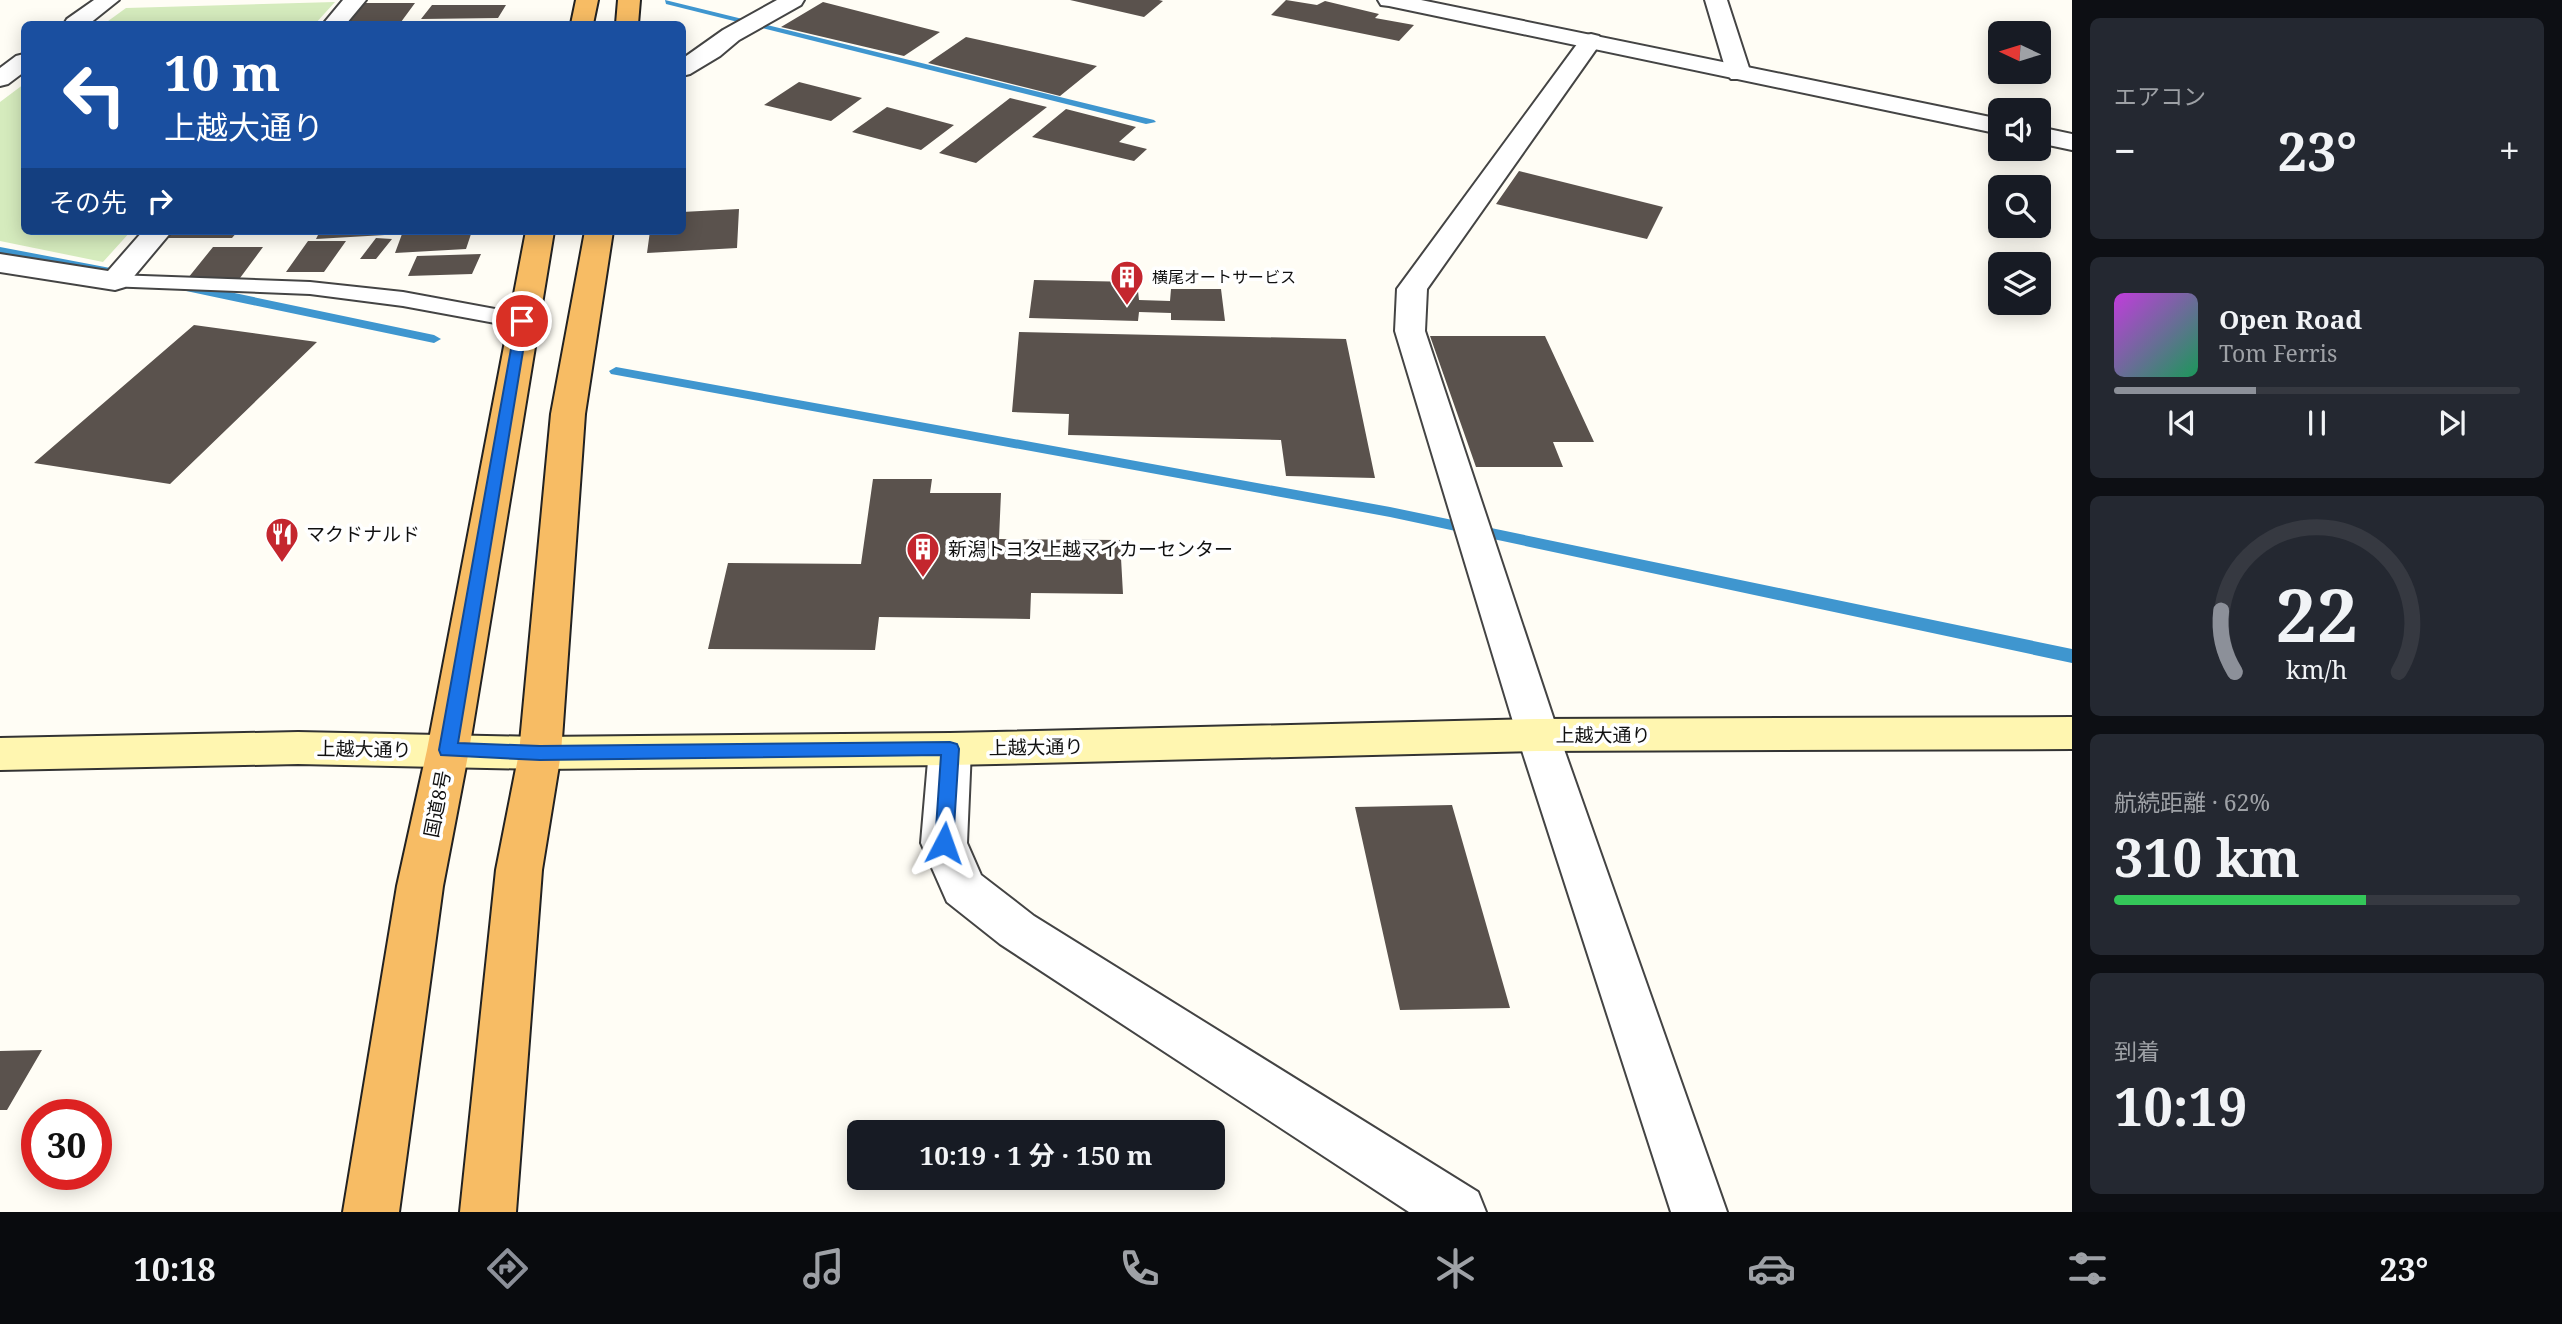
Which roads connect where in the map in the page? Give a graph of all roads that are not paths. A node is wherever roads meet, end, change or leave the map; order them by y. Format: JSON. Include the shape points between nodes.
{"nodes":[{"id":1,"x":108,"y":0,"type":"edge"},
{"id":2,"x":355,"y":0,"type":"edge"},
{"id":3,"x":587,"y":0,"type":"edge"},
{"id":4,"x":629,"y":0,"type":"edge"},
{"id":5,"x":793,"y":0,"type":"edge"},
{"id":6,"x":1389,"y":0,"type":"edge"},
{"id":7,"x":1717,"y":0,"type":"edge"},
{"id":8,"x":79,"y":21,"type":"edge"},
{"id":9,"x":337,"y":21,"type":"edge"},
{"id":10,"x":583,"y":21,"type":"edge"},
{"id":11,"x":627,"y":21,"type":"edge"},
{"id":12,"x":1591,"y":41,"type":"junction"},
{"id":13,"x":21,"y":63,"type":"edge"},
{"id":14,"x":686,"y":67,"type":"edge"},
{"id":15,"x":1740,"y":74,"type":"junction"},
{"id":16,"x":0,"y":79,"type":"edge"},
{"id":17,"x":1988,"y":125,"type":"edge"},
{"id":18,"x":2051,"y":138,"type":"edge"},
{"id":19,"x":2072,"y":142,"type":"edge"},
{"id":20,"x":155,"y":235,"type":"edge"},
{"id":21,"x":539,"y":235,"type":"edge"},
{"id":22,"x":598,"y":235,"type":"edge"},
{"id":23,"x":0,"y":263,"type":"edge"},
{"id":24,"x":115,"y":281,"type":"junction"},
{"id":25,"x":522,"y":321,"type":"junction"},
{"id":26,"x":2072,"y":733,"type":"edge"},
{"id":27,"x":1538,"y":735,"type":"junction"},
{"id":28,"x":950,"y":749,"type":"junction"},
{"id":29,"x":448,"y":750,"type":"junction"},
{"id":30,"x":540,"y":753,"type":"junction"},
{"id":31,"x":0,"y":754,"type":"edge"},
{"id":32,"x":370,"y":1212,"type":"edge"},
{"id":33,"x":488,"y":1212,"type":"edge"},
{"id":34,"x":1458,"y":1212,"type":"edge"},
{"id":35,"x":1699,"y":1212,"type":"edge"}],
"edges":[{"from":1,"to":8,"type":"street"},
{"from":2,"to":9,"type":"street"},
{"from":3,"to":10,"type":"highway"},
{"from":4,"to":11,"type":"highway"},
{"from":5,"to":14,"type":"street"},
{"from":6,"to":12,"type":"street"},
{"from":7,"to":15,"type":"street"},
{"from":12,"to":15,"type":"street"},
{"from":12,"to":27,"type":"street","via":[[1412,289],[1410,331]]},
{"from":13,"to":16,"type":"street"},
{"from":15,"to":17,"type":"street"},
{"from":18,"to":19,"type":"street"},
{"from":20,"to":24,"type":"street"},
{"from":21,"to":25,"type":"highway","name":"国道8号"},
{"from":22,"to":30,"type":"highway","via":[[568,414]]},
{"from":23,"to":24,"type":"street"},
{"from":24,"to":25,"type":"lane","via":[[310,288]]},
{"from":25,"to":29,"type":"highway","name":"国道8号"},
{"from":26,"to":27,"type":"main road","name":"上越大通り"},
{"from":27,"to":28,"type":"main road","name":"上越大通り"},
{"from":27,"to":35,"type":"street"},
{"from":28,"to":30,"type":"main road","name":"上越大通り"},
{"from":28,"to":34,"type":"street","via":[[944,843],[963,888],[1017,930]]},
{"from":29,"to":30,"type":"main road","name":"上越大通り"},
{"from":29,"to":31,"type":"main road","name":"上越大通り"},
{"from":29,"to":32,"type":"highway","name":"国道8号","via":[[420,886]]},
{"from":30,"to":33,"type":"highway","via":[[519,870]]}]}
